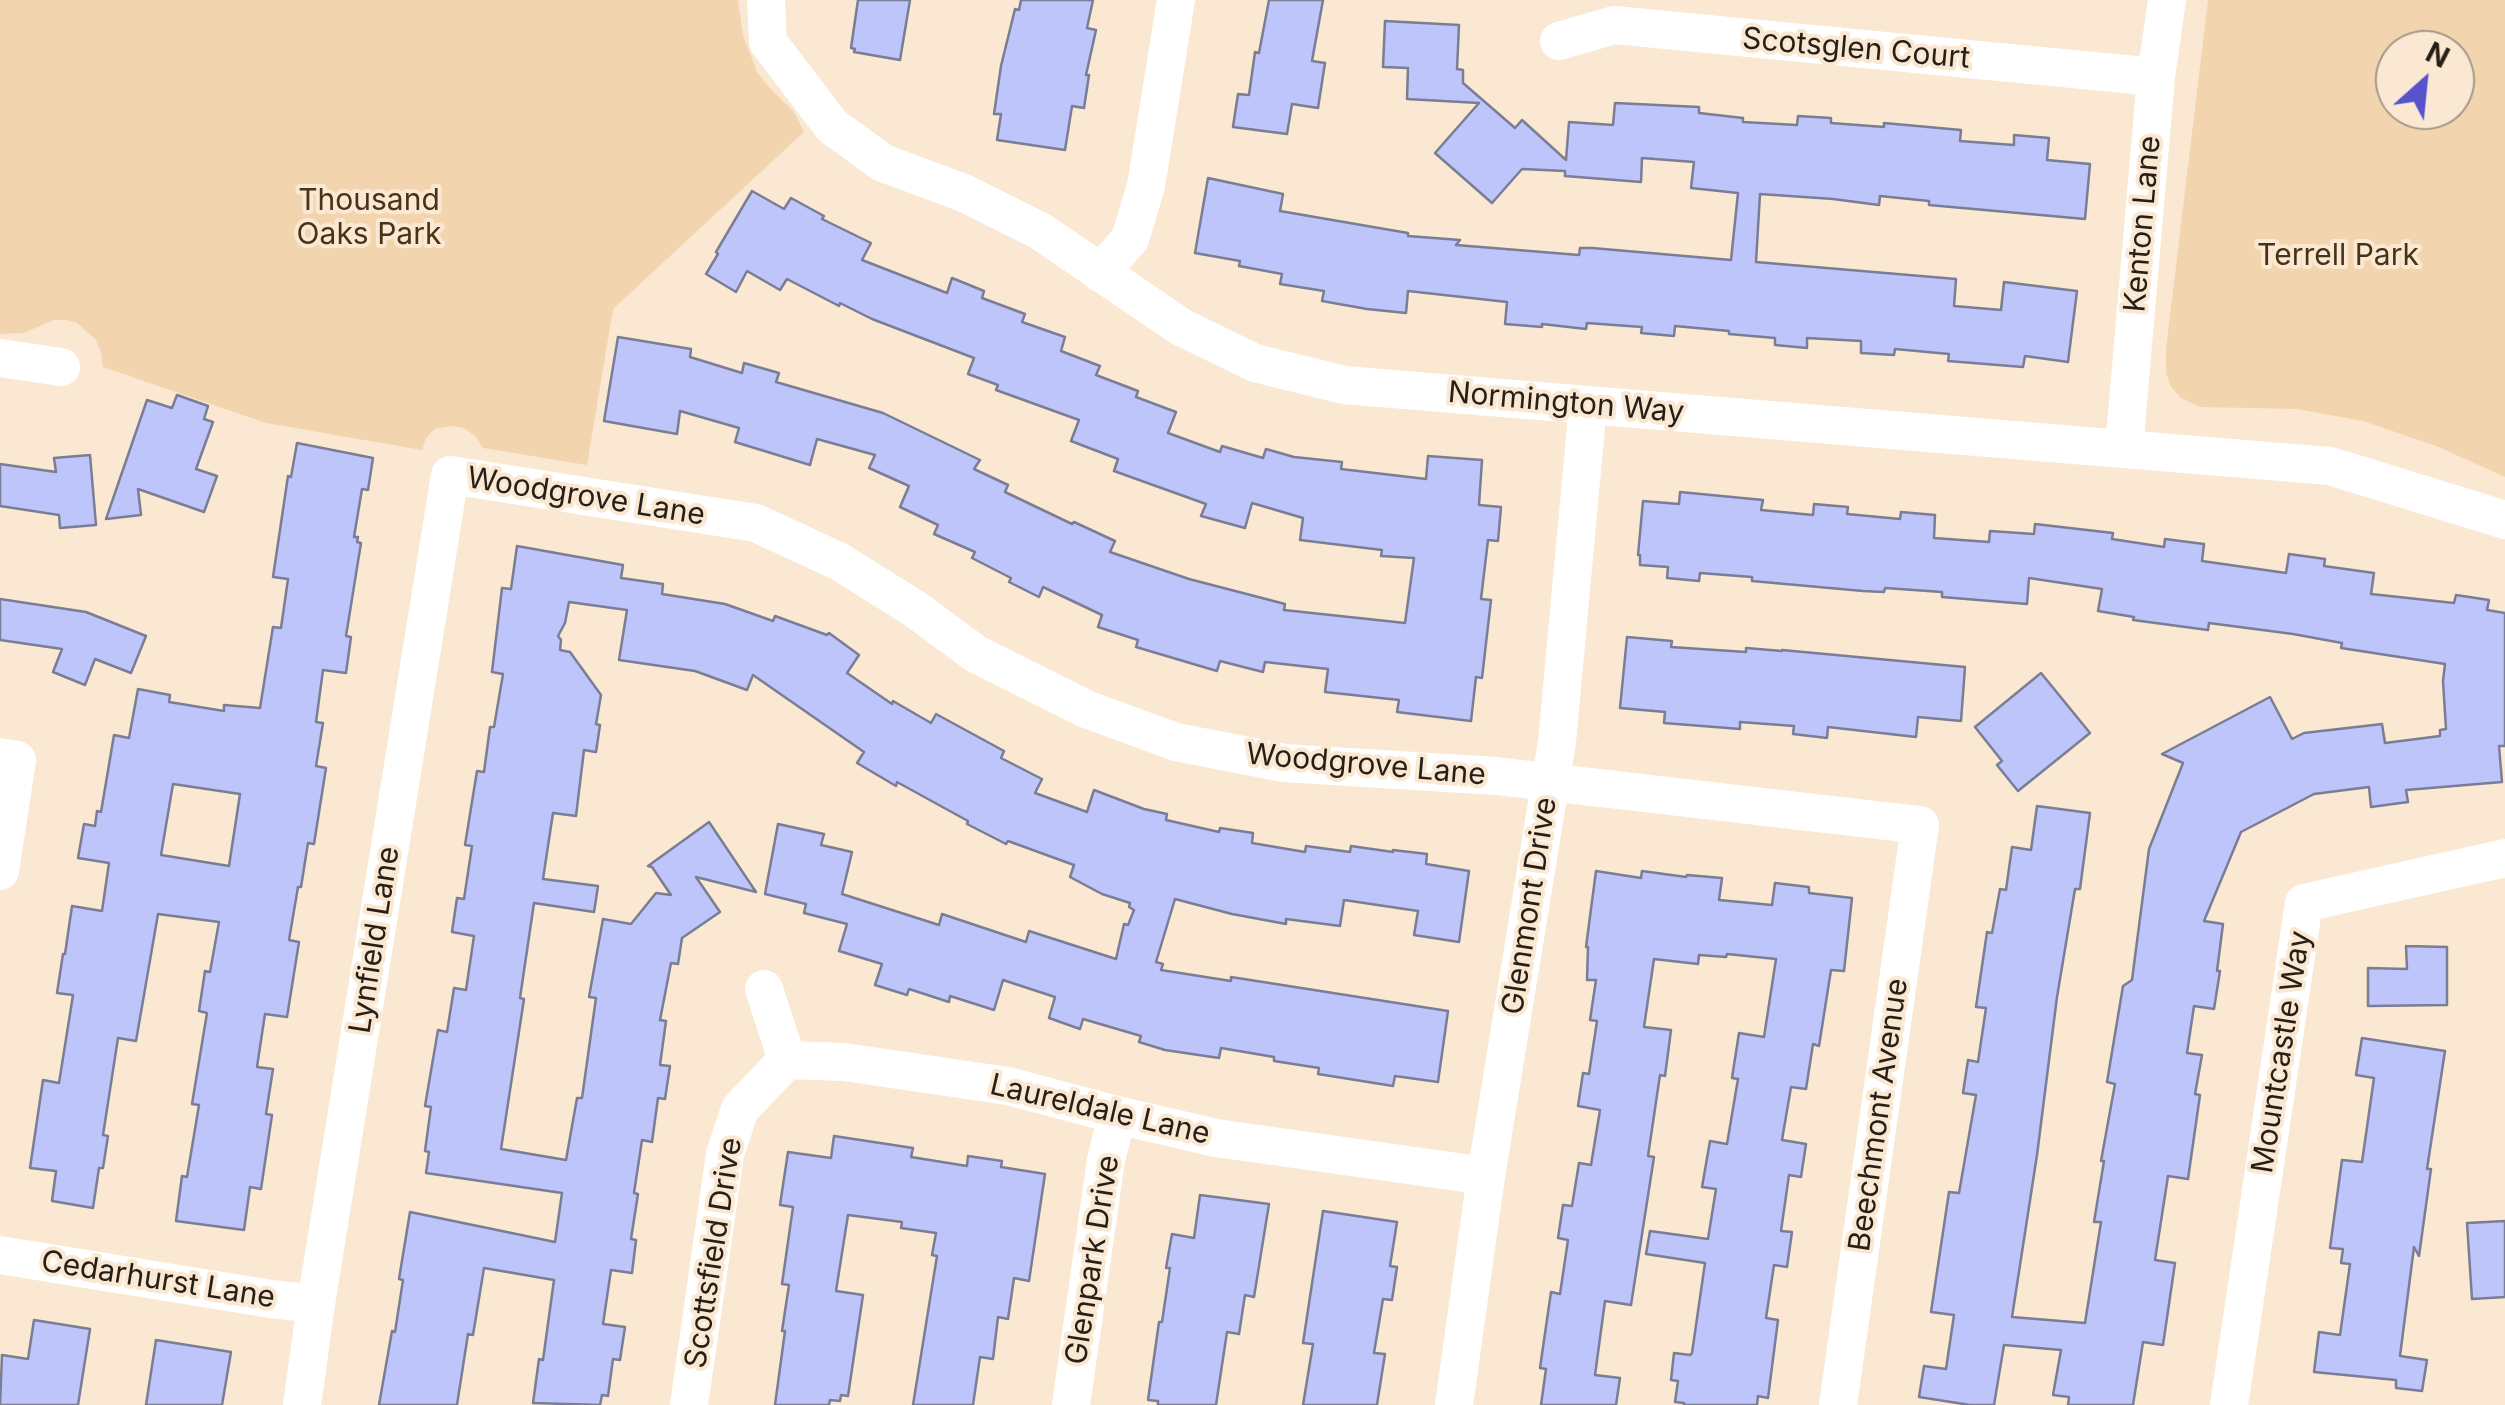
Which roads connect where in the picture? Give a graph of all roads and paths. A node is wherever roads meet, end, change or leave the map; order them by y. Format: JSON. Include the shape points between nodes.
{"nodes":[{"id":1,"x":766,"y":0,"type":"edge"},
{"id":2,"x":1176,"y":0,"type":"edge"},
{"id":3,"x":2167,"y":0,"type":"edge"},
{"id":4,"x":1559,"y":41,"type":"dead end"},
{"id":5,"x":2156,"y":77,"type":"junction"},
{"id":6,"x":1100,"y":273,"type":"junction"},
{"id":7,"x":0,"y":358,"type":"edge"},
{"id":8,"x":60,"y":367,"type":"dead end"},
{"id":9,"x":1588,"y":404,"type":"junction"},
{"id":10,"x":2124,"y":450,"type":"junction"},
{"id":11,"x":450,"y":475,"type":"joint"},
{"id":12,"x":2505,"y":520,"type":"edge"},
{"id":13,"x":0,"y":757,"type":"edge"},
{"id":14,"x":1550,"y":783,"type":"junction"},
{"id":15,"x":1920,"y":825,"type":"joint"},
{"id":16,"x":2505,"y":858,"type":"edge"},
{"id":17,"x":0,"y":871,"type":"edge"},
{"id":18,"x":764,"y":990,"type":"dead end"},
{"id":19,"x":787,"y":1060,"type":"junction"},
{"id":20,"x":1118,"y":1115,"type":"junction"},
{"id":21,"x":1486,"y":1176,"type":"junction"},
{"id":22,"x":0,"y":1255,"type":"edge"},
{"id":23,"x":316,"y":1304,"type":"junction"},
{"id":24,"x":302,"y":1405,"type":"edge"},
{"id":25,"x":689,"y":1405,"type":"edge"},
{"id":26,"x":1071,"y":1405,"type":"edge"},
{"id":27,"x":1454,"y":1405,"type":"edge"},
{"id":28,"x":1838,"y":1405,"type":"edge"},
{"id":29,"x":2229,"y":1405,"type":"edge"}],
"edges":[{"from":1,"to":6,"type":"street","name":"Normington Way","via":[[768,42],[832,126],[883,163],[1040,230]]},
{"from":2,"to":6,"type":"street","via":[[1146,186],[1130,240]]},
{"from":3,"to":5,"type":"street","name":"Kenton Lane"},
{"from":4,"to":5,"type":"street","name":"Scotsglen Court","via":[[1614,26]]},
{"from":5,"to":10,"type":"street","name":"Kenton Lane"},
{"from":6,"to":9,"type":"street","name":"Normington Way","via":[[1181,327],[1255,364],[1344,385]]},
{"from":7,"to":8,"type":"street"},
{"from":9,"to":10,"type":"street","name":"Normington Way"},
{"from":9,"to":14,"type":"street","name":"Glenmont Drive"},
{"from":10,"to":12,"type":"street","name":"Normington Way","via":[[2330,466]]},
{"from":11,"to":14,"type":"street","name":"Woodgrove Lane","via":[[756,524],[840,562],[976,654],[1086,708],[1176,742],[1284,763]]},
{"from":11,"to":23,"type":"street","name":"Lynfield Lane"},
{"from":13,"to":17,"type":"street","via":[[16,760]]},
{"from":14,"to":15,"type":"street","name":"Woodgrove Lane"},
{"from":14,"to":21,"type":"street","name":"Glenmont Drive"},
{"from":15,"to":28,"type":"street","name":"Beechmont Avenue"},
{"from":16,"to":29,"type":"street","name":"Mountcastle Way","via":[[2304,903]]},
{"from":18,"to":19,"type":"street"},
{"from":19,"to":20,"type":"street","name":"Laureldale Lane","via":[[1008,1086]]},
{"from":19,"to":25,"type":"street","name":"Scottsfield Drive","via":[[740,1108],[725,1154]]},
{"from":20,"to":21,"type":"street","name":"Laureldale Lane","via":[[1216,1138]]},
{"from":20,"to":26,"type":"street","name":"Glenpark Drive"},
{"from":21,"to":27,"type":"street","name":"Glenmont Drive"},
{"from":22,"to":23,"type":"street","name":"Cedarhurst Lane"},
{"from":23,"to":24,"type":"street","name":"Lynfield Lane"}]}
